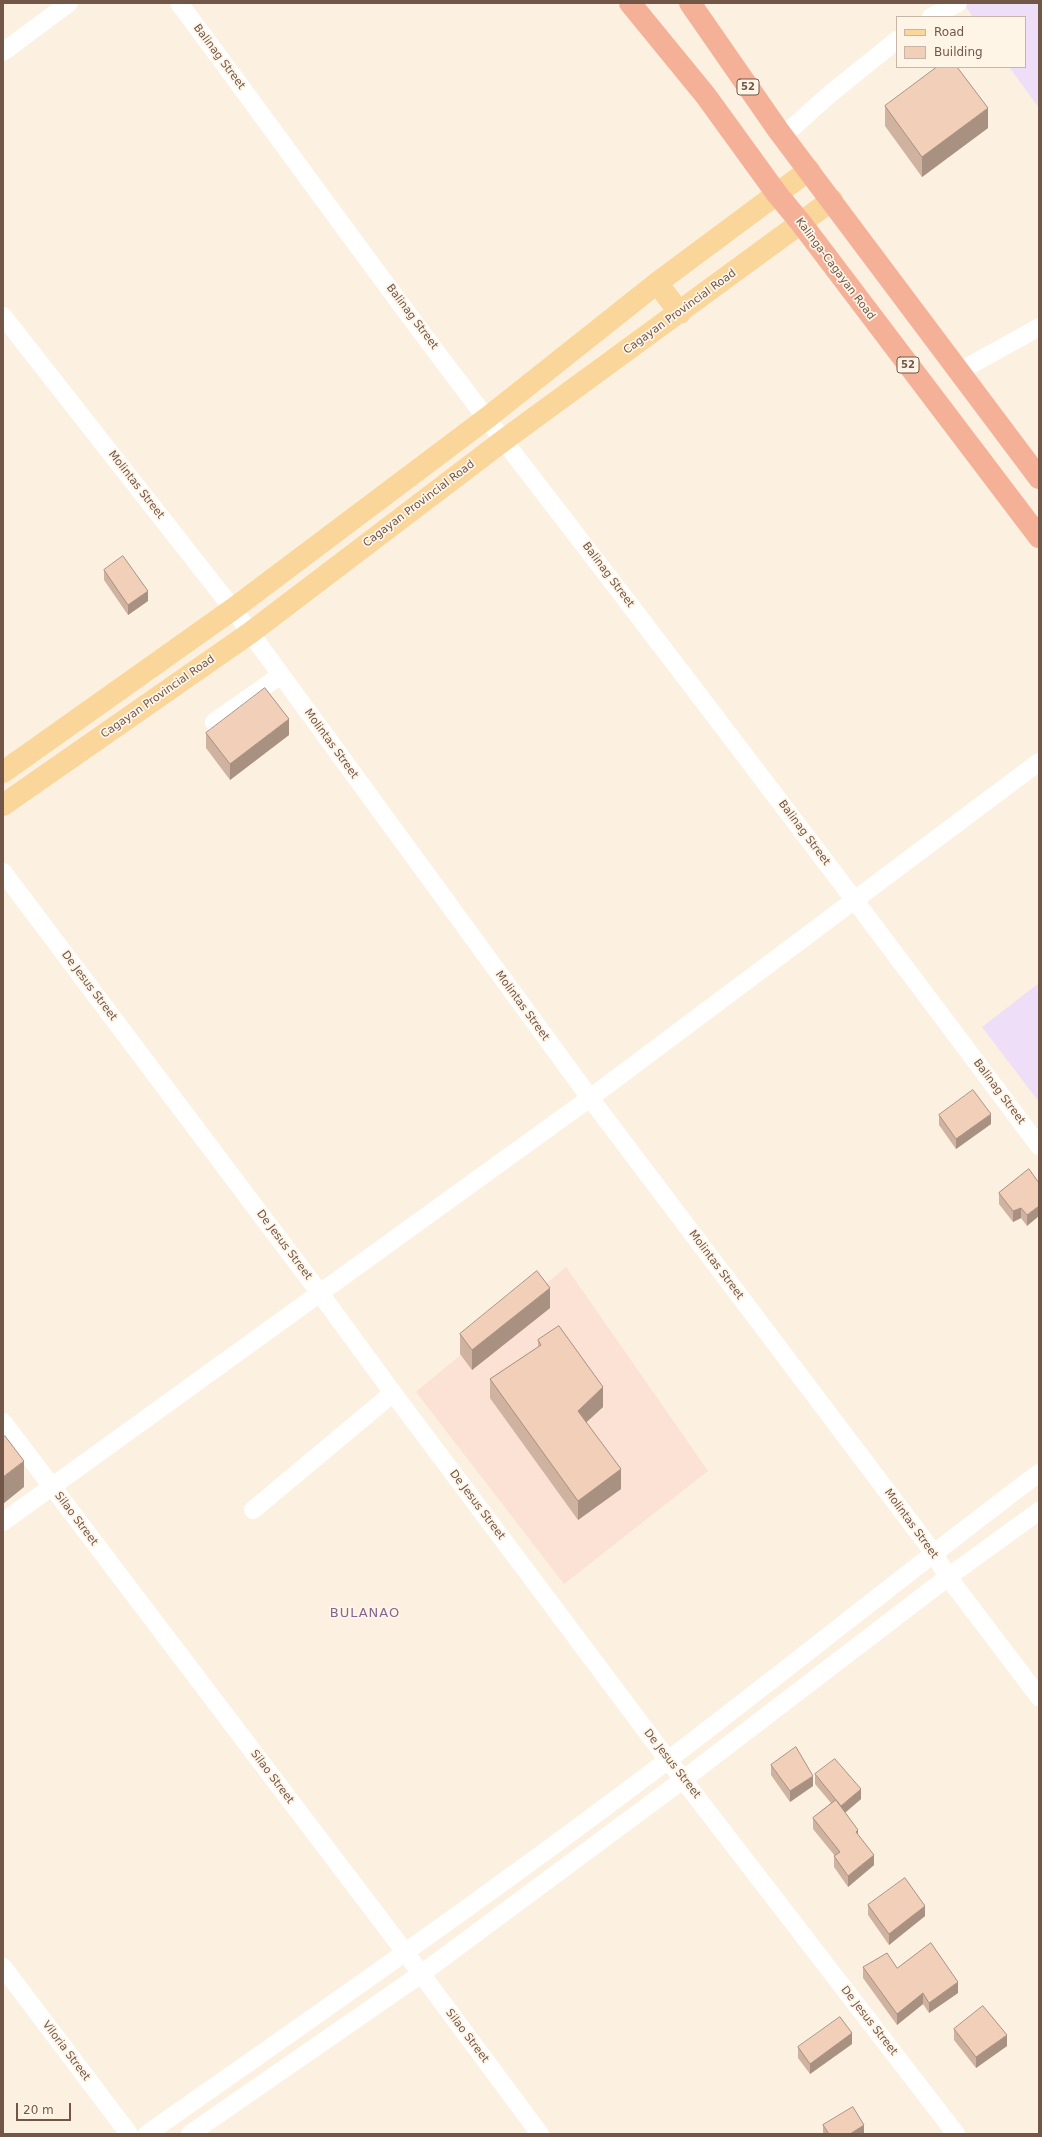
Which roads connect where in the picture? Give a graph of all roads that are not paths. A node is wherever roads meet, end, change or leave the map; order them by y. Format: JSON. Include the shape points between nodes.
{"nodes":[{"id":1,"x":69,"y":3,"type":"edge"},
{"id":2,"x":179,"y":3,"type":"edge"},
{"id":3,"x":630,"y":3,"type":"edge"},
{"id":4,"x":958,"y":3,"type":"edge"},
{"id":5,"x":694,"y":4,"type":"edge"},
{"id":6,"x":933,"y":16,"type":"edge"},
{"id":7,"x":896,"y":41,"type":"edge"},
{"id":8,"x":3,"y":52,"type":"edge"},
{"id":9,"x":784,"y":135,"type":"junction"},
{"id":10,"x":809,"y":170,"type":"junction"},
{"id":11,"x":777,"y":194,"type":"junction"},
{"id":12,"x":832,"y":200,"type":"junction"},
{"id":13,"x":802,"y":223,"type":"junction"},
{"id":14,"x":657,"y":283,"type":"junction"},
{"id":15,"x":680,"y":313,"type":"junction"},
{"id":16,"x":3,"y":316,"type":"edge"},
{"id":17,"x":1039,"y":327,"type":"edge"},
{"id":18,"x":960,"y":371,"type":"junction"},
{"id":19,"x":487,"y":418,"type":"junction"},
{"id":20,"x":504,"y":440,"type":"junction"},
{"id":21,"x":1039,"y":478,"type":"edge"},
{"id":22,"x":1039,"y":537,"type":"edge"},
{"id":23,"x":233,"y":609,"type":"junction"},
{"id":24,"x":250,"y":633,"type":"junction"},
{"id":25,"x":281,"y":675,"type":"junction"},
{"id":26,"x":214,"y":722,"type":"dead end"},
{"id":27,"x":1039,"y":762,"type":"edge"},
{"id":28,"x":3,"y":772,"type":"edge"},
{"id":29,"x":3,"y":805,"type":"edge"},
{"id":30,"x":3,"y":872,"type":"edge"},
{"id":31,"x":854,"y":899,"type":"junction"},
{"id":32,"x":590,"y":1098,"type":"junction"},
{"id":33,"x":1039,"y":1146,"type":"edge"},
{"id":34,"x":319,"y":1292,"type":"junction"},
{"id":35,"x":393,"y":1393,"type":"junction"},
{"id":36,"x":3,"y":1422,"type":"edge"},
{"id":37,"x":1039,"y":1473,"type":"edge"},
{"id":38,"x":51,"y":1486,"type":"junction"},
{"id":39,"x":253,"y":1510,"type":"dead end"},
{"id":40,"x":1039,"y":1510,"type":"edge"},
{"id":41,"x":3,"y":1522,"type":"edge"},
{"id":42,"x":933,"y":1552,"type":"junction"},
{"id":43,"x":948,"y":1577,"type":"junction"},
{"id":44,"x":1039,"y":1697,"type":"edge"},
{"id":45,"x":668,"y":1760,"type":"junction"},
{"id":46,"x":684,"y":1779,"type":"junction"},
{"id":47,"x":405,"y":1952,"type":"junction"},
{"id":48,"x":3,"y":1967,"type":"edge"},
{"id":49,"x":421,"y":1974,"type":"junction"},
{"id":50,"x":129,"y":2134,"type":"edge"},
{"id":51,"x":147,"y":2134,"type":"edge"},
{"id":52,"x":190,"y":2134,"type":"edge"},
{"id":53,"x":540,"y":2134,"type":"edge"},
{"id":54,"x":956,"y":2134,"type":"edge"}],
"edges":[{"from":1,"to":8,"type":"street"},
{"from":2,"to":19,"type":"street","name":"Balinag Street"},
{"from":3,"to":11,"type":"highway","name":"Kalinga-Cagayan Road","number":"52","via":[[706,96]]},
{"from":4,"to":6,"type":"street"},
{"from":5,"to":9,"type":"highway","number":"52"},
{"from":7,"to":9,"type":"street"},
{"from":9,"to":10,"type":"highway","number":"52"},
{"from":10,"to":11,"type":"main road"},
{"from":10,"to":12,"type":"highway","number":"52"},
{"from":11,"to":13,"type":"highway","name":"Kalinga-Cagayan Road","number":"52"},
{"from":11,"to":14,"type":"main road"},
{"from":12,"to":13,"type":"main road","name":"Cagayan Provincial Road"},
{"from":12,"to":18,"type":"highway","number":"52"},
{"from":13,"to":15,"type":"main road","name":"Cagayan Provincial Road"},
{"from":13,"to":22,"type":"highway","name":"Kalinga-Cagayan Road","number":"52"},
{"from":14,"to":15,"type":"main road"},
{"from":14,"to":19,"type":"main road"},
{"from":15,"to":20,"type":"main road","name":"Cagayan Provincial Road"},
{"from":16,"to":23,"type":"street","name":"Molintas Street"},
{"from":17,"to":18,"type":"street"},
{"from":18,"to":21,"type":"highway","number":"52"},
{"from":19,"to":20,"type":"street","name":"Balinag Street"},
{"from":19,"to":23,"type":"main road"},
{"from":20,"to":24,"type":"main road","name":"Cagayan Provincial Road"},
{"from":20,"to":31,"type":"street","name":"Balinag Street"},
{"from":23,"to":24,"type":"street","name":"Molintas Street"},
{"from":23,"to":28,"type":"main road"},
{"from":24,"to":25,"type":"street","name":"Molintas Street"},
{"from":24,"to":29,"type":"main road","name":"Cagayan Provincial Road"},
{"from":25,"to":26,"type":"street"},
{"from":25,"to":32,"type":"street","name":"Molintas Street"},
{"from":27,"to":31,"type":"street"},
{"from":30,"to":34,"type":"street","name":"De Jesus Street"},
{"from":31,"to":32,"type":"street"},
{"from":31,"to":33,"type":"street","name":"Balinag Street"},
{"from":32,"to":34,"type":"street"},
{"from":32,"to":42,"type":"street","name":"Molintas Street"},
{"from":34,"to":35,"type":"street","name":"De Jesus Street"},
{"from":34,"to":38,"type":"street"},
{"from":35,"to":39,"type":"street"},
{"from":35,"to":45,"type":"street","name":"De Jesus Street"},
{"from":36,"to":38,"type":"street","name":"Silao Street"},
{"from":37,"to":42,"type":"street"},
{"from":38,"to":41,"type":"street"},
{"from":38,"to":47,"type":"street","name":"Silao Street"},
{"from":40,"to":43,"type":"street"},
{"from":42,"to":43,"type":"street","name":"Molintas Street"},
{"from":42,"to":45,"type":"street"},
{"from":43,"to":44,"type":"street","name":"Molintas Street"},
{"from":43,"to":46,"type":"street"},
{"from":45,"to":46,"type":"street","name":"De Jesus Street"},
{"from":45,"to":47,"type":"street"},
{"from":46,"to":49,"type":"street"},
{"from":46,"to":54,"type":"street","name":"De Jesus Street"},
{"from":47,"to":49,"type":"street","name":"Silao Street"},
{"from":47,"to":51,"type":"street"},
{"from":48,"to":50,"type":"street","name":"Viloria Street"},
{"from":49,"to":52,"type":"street"},
{"from":49,"to":53,"type":"street","name":"Silao Street"}]}
